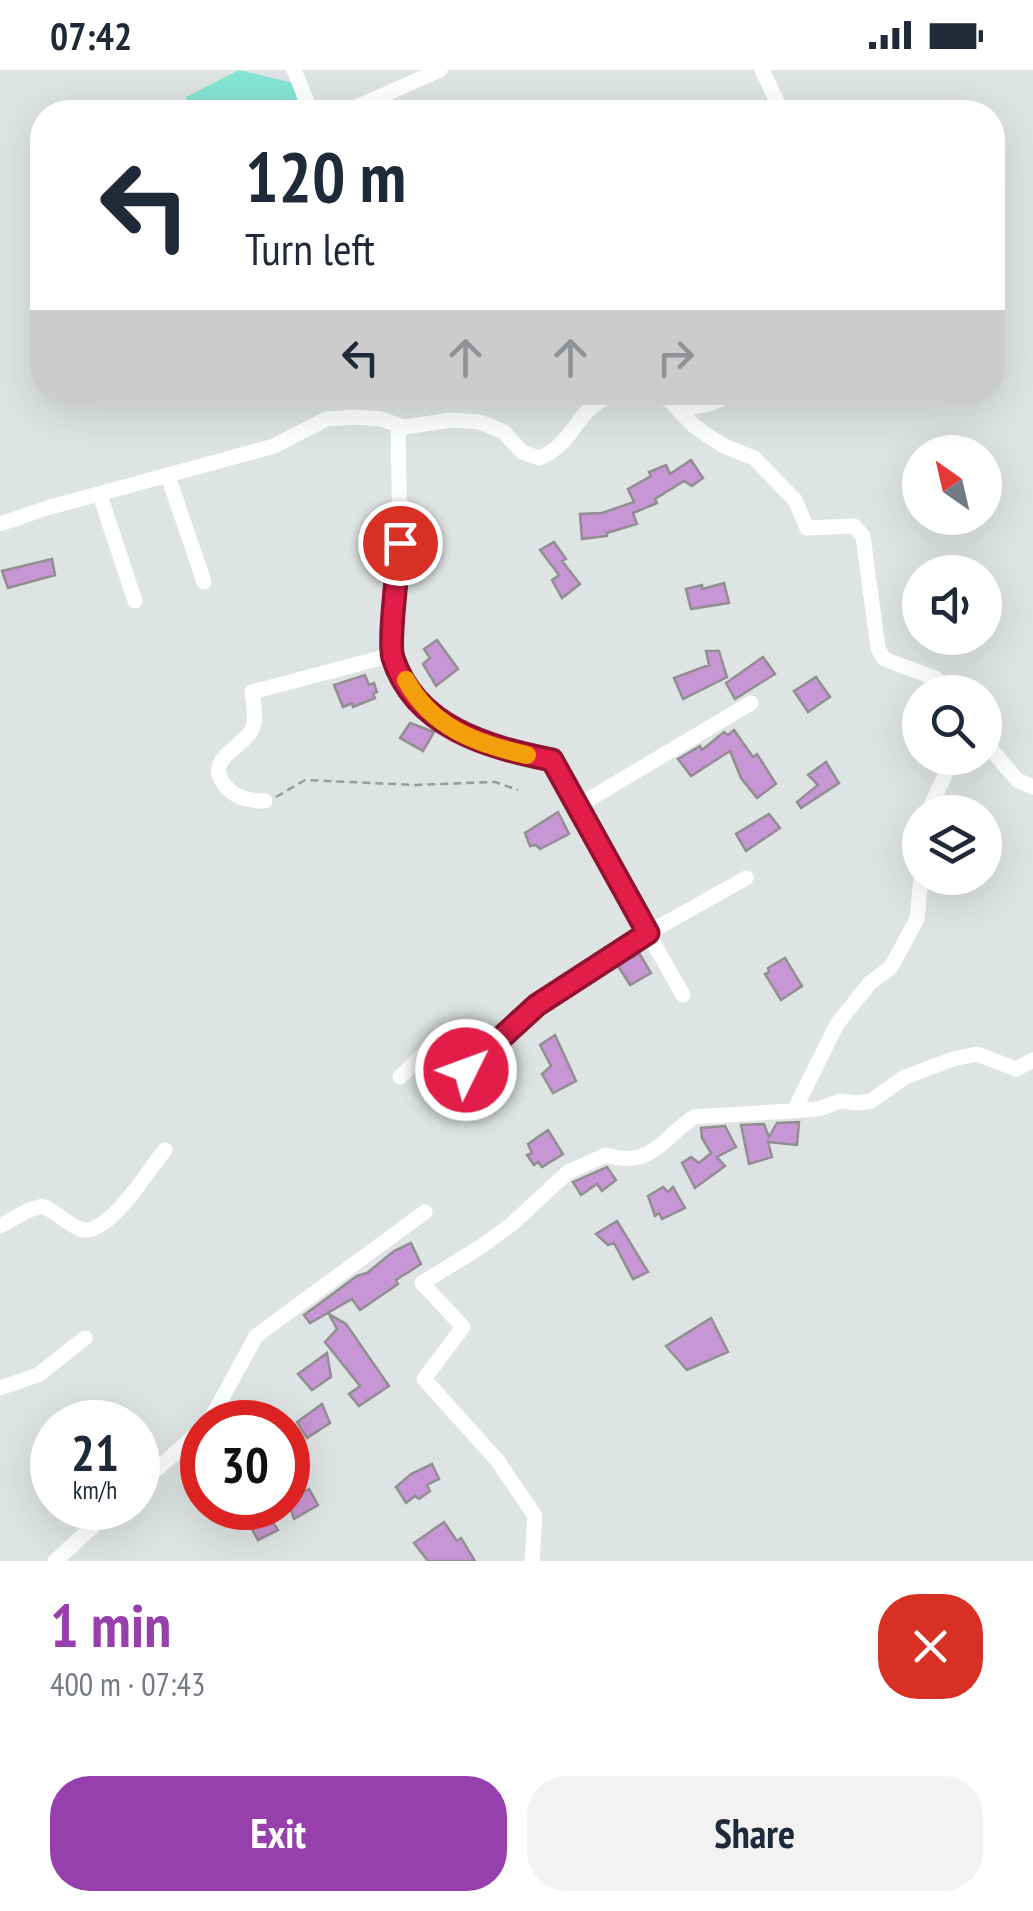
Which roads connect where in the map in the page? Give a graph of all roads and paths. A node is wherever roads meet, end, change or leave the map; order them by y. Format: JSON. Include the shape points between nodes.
{"nodes":[{"id":1,"x":294,"y":70,"type":"edge"},
{"id":2,"x":440,"y":70,"type":"edge"},
{"id":3,"x":762,"y":70,"type":"edge"},
{"id":4,"x":306,"y":100,"type":"edge"},
{"id":5,"x":372,"y":100,"type":"edge"},
{"id":6,"x":776,"y":100,"type":"edge"},
{"id":7,"x":592,"y":405,"type":"edge"},
{"id":8,"x":674,"y":405,"type":"joint"},
{"id":9,"x":699,"y":405,"type":"edge"},
{"id":10,"x":398,"y":425,"type":"junction"},
{"id":11,"x":168,"y":476,"type":"junction"},
{"id":12,"x":100,"y":494,"type":"junction"},
{"id":13,"x":0,"y":524,"type":"edge"},
{"id":14,"x":204,"y":582,"type":"dead end"},
{"id":15,"x":134,"y":601,"type":"dead end"},
{"id":16,"x":392,"y":656,"type":"junction"},
{"id":17,"x":927,"y":675,"type":"edge"},
{"id":18,"x":752,"y":703,"type":"dead end"},
{"id":19,"x":1002,"y":762,"type":"edge"},
{"id":20,"x":1033,"y":787,"type":"edge"},
{"id":21,"x":518,"y":790,"type":"dead end"},
{"id":22,"x":265,"y":802,"type":"joint"},
{"id":23,"x":576,"y":807,"type":"junction"},
{"id":24,"x":746,"y":878,"type":"dead end"},
{"id":25,"x":919,"y":895,"type":"edge"},
{"id":26,"x":648,"y":933,"type":"junction"},
{"id":27,"x":683,"y":995,"type":"dead end"},
{"id":28,"x":1033,"y":1060,"type":"edge"},
{"id":29,"x":400,"y":1077,"type":"dead end"},
{"id":30,"x":795,"y":1109,"type":"junction"},
{"id":31,"x":165,"y":1150,"type":"dead end"},
{"id":32,"x":425,"y":1212,"type":"dead end"},
{"id":33,"x":0,"y":1226,"type":"edge"},
{"id":34,"x":85,"y":1338,"type":"dead end"},
{"id":35,"x":0,"y":1388,"type":"edge"},
{"id":36,"x":221,"y":1400,"type":"edge"},
{"id":37,"x":180,"y":1449,"type":"edge"},
{"id":38,"x":160,"y":1467,"type":"edge"},
{"id":39,"x":89,"y":1530,"type":"edge"},
{"id":40,"x":54,"y":1561,"type":"edge"},
{"id":41,"x":532,"y":1561,"type":"edge"}],
"edges":[{"from":1,"to":4,"type":"street"},
{"from":2,"to":5,"type":"street"},
{"from":3,"to":6,"type":"street"},
{"from":7,"to":10,"type":"street","via":[[556,452],[539,458],[480,422]]},
{"from":8,"to":9,"type":"street"},
{"from":8,"to":17,"type":"street","via":[[722,445],[754,458],[795,500],[807,528],[854,526],[863,536],[878,648],[884,659]]},
{"from":10,"to":11,"type":"street","via":[[356,417],[326,420],[274,446]]},
{"from":10,"to":16,"type":"street","via":[[400,543]]},
{"from":11,"to":12,"type":"street"},
{"from":11,"to":14,"type":"street"},
{"from":12,"to":13,"type":"street"},
{"from":12,"to":15,"type":"street"},
{"from":16,"to":22,"type":"street","via":[[252,692],[254,724],[219,766],[231,793]]},
{"from":16,"to":23,"type":"street","via":[[436,720],[479,742],[552,760]]},
{"from":18,"to":23,"type":"street"},
{"from":19,"to":20,"type":"street"},
{"from":21,"to":22,"type":"path","via":[[495,782],[305,780]]},
{"from":23,"to":26,"type":"street"},
{"from":24,"to":26,"type":"street"},
{"from":25,"to":30,"type":"street","via":[[917,920],[891,967],[836,1024]]},
{"from":26,"to":27,"type":"street"},
{"from":26,"to":29,"type":"street","via":[[537,1005],[466,1070],[440,1043]]},
{"from":28,"to":30,"type":"street","via":[[1016,1070],[978,1054],[954,1058],[905,1077],[871,1100]]},
{"from":30,"to":41,"type":"street","via":[[694,1116],[644,1156],[625,1161],[606,1155],[568,1172],[512,1224],[422,1283],[463,1327],[424,1378],[497,1460],[534,1516]]},
{"from":31,"to":33,"type":"street","via":[[117,1214],[100,1226],[86,1231],[42,1206]]},
{"from":32,"to":36,"type":"street","via":[[256,1336]]},
{"from":34,"to":35,"type":"street","via":[[38,1374]]},
{"from":37,"to":38,"type":"street"},
{"from":39,"to":40,"type":"street"}]}
